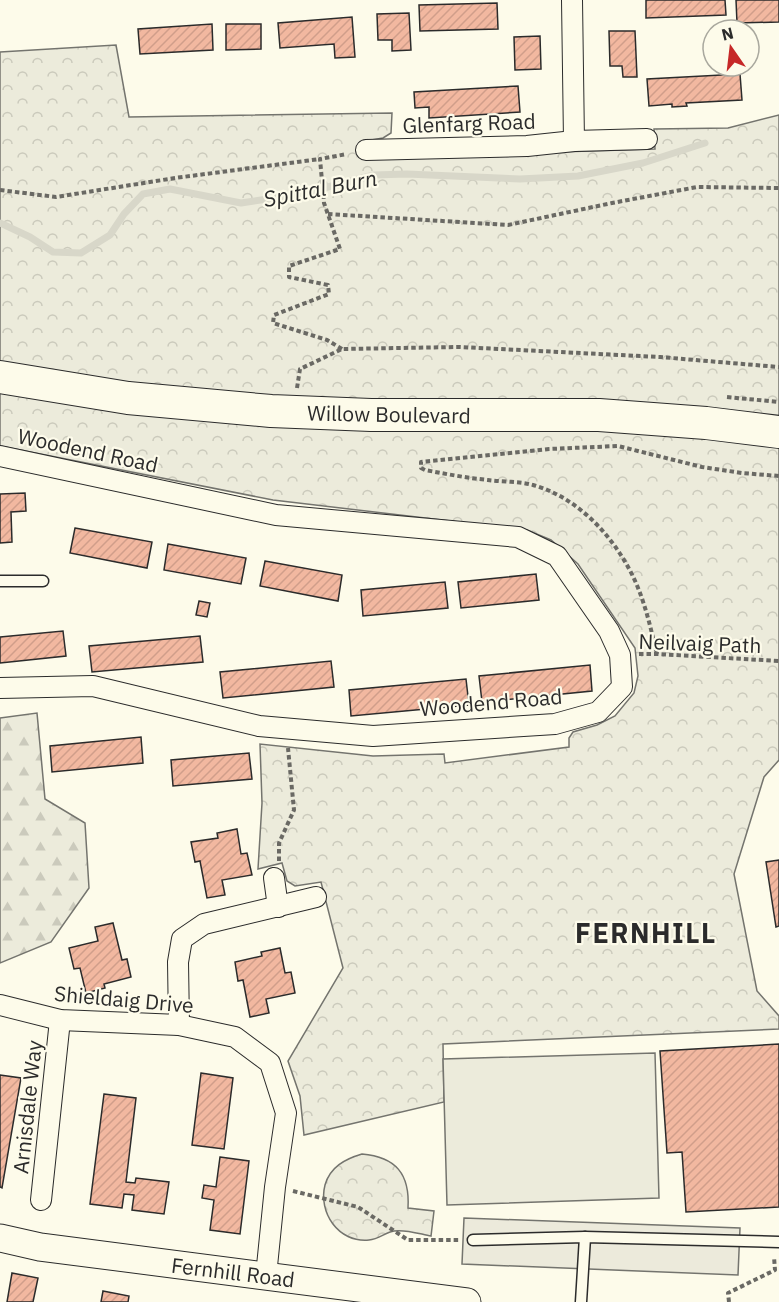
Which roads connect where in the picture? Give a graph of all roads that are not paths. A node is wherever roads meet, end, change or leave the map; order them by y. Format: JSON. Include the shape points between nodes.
{"nodes":[{"id":1,"x":572,"y":0,"type":"edge"},
{"id":2,"x":647,"y":139,"type":"dead end"},
{"id":3,"x":574,"y":141,"type":"junction"},
{"id":4,"x":366,"y":150,"type":"road end"},
{"id":5,"x":0,"y":377,"type":"edge"},
{"id":6,"x":779,"y":432,"type":"edge"},
{"id":7,"x":0,"y":456,"type":"edge"},
{"id":8,"x":0,"y":581,"type":"edge"},
{"id":9,"x":43,"y":581,"type":"dead end"},
{"id":10,"x":0,"y":688,"type":"edge"},
{"id":11,"x":274,"y":878,"type":"road end"},
{"id":12,"x":316,"y":897,"type":"dead end"},
{"id":13,"x":278,"y":907,"type":"junction"},
{"id":14,"x":0,"y":1005,"type":"edge"},
{"id":15,"x":60,"y":1020,"type":"junction"},
{"id":16,"x":179,"y":1025,"type":"junction"},
{"id":17,"x":41,"y":1200,"type":"dead end"},
{"id":18,"x":585,"y":1237,"type":"junction"},
{"id":19,"x":0,"y":1238,"type":"edge"},
{"id":20,"x":472,"y":1240,"type":"road end"},
{"id":21,"x":776,"y":1242,"type":"edge"},
{"id":22,"x":267,"y":1276,"type":"junction"},
{"id":23,"x":467,"y":1302,"type":"edge"},
{"id":24,"x":580,"y":1302,"type":"edge"}],
"edges":[{"from":1,"to":3,"type":"street"},
{"from":2,"to":3,"type":"street","name":"Glenfarg Road"},
{"from":3,"to":4,"type":"street","name":"Glenfarg Road"},
{"from":5,"to":6,"type":"main road","name":"Willow Boulevard","via":[[128,398],[271,411],[371,416],[599,415]]},
{"from":7,"to":10,"type":"street","name":"Woodend Road","via":[[276,515],[518,537],[557,556],[609,631],[620,655],[622,687],[598,712],[555,724],[373,736],[259,726],[93,686]]},
{"from":8,"to":9,"type":"lane"},
{"from":11,"to":13,"type":"street"},
{"from":12,"to":13,"type":"street"},
{"from":13,"to":16,"type":"street","via":[[204,924],[182,939],[178,962]]},
{"from":14,"to":15,"type":"street","name":"Shieldaig Drive"},
{"from":15,"to":16,"type":"street","name":"Shieldaig Drive"},
{"from":15,"to":17,"type":"street","name":"Arnisdale Way"},
{"from":16,"to":22,"type":"street","name":"Shieldaig Drive","via":[[235,1037],[270,1063],[286,1113]]},
{"from":18,"to":20,"type":"lane"},
{"from":18,"to":21,"type":"lane"},
{"from":18,"to":24,"type":"lane"},
{"from":19,"to":22,"type":"street","name":"Fernhill Road","via":[[40,1247]]},
{"from":22,"to":23,"type":"street","name":"Fernhill Road"}]}
